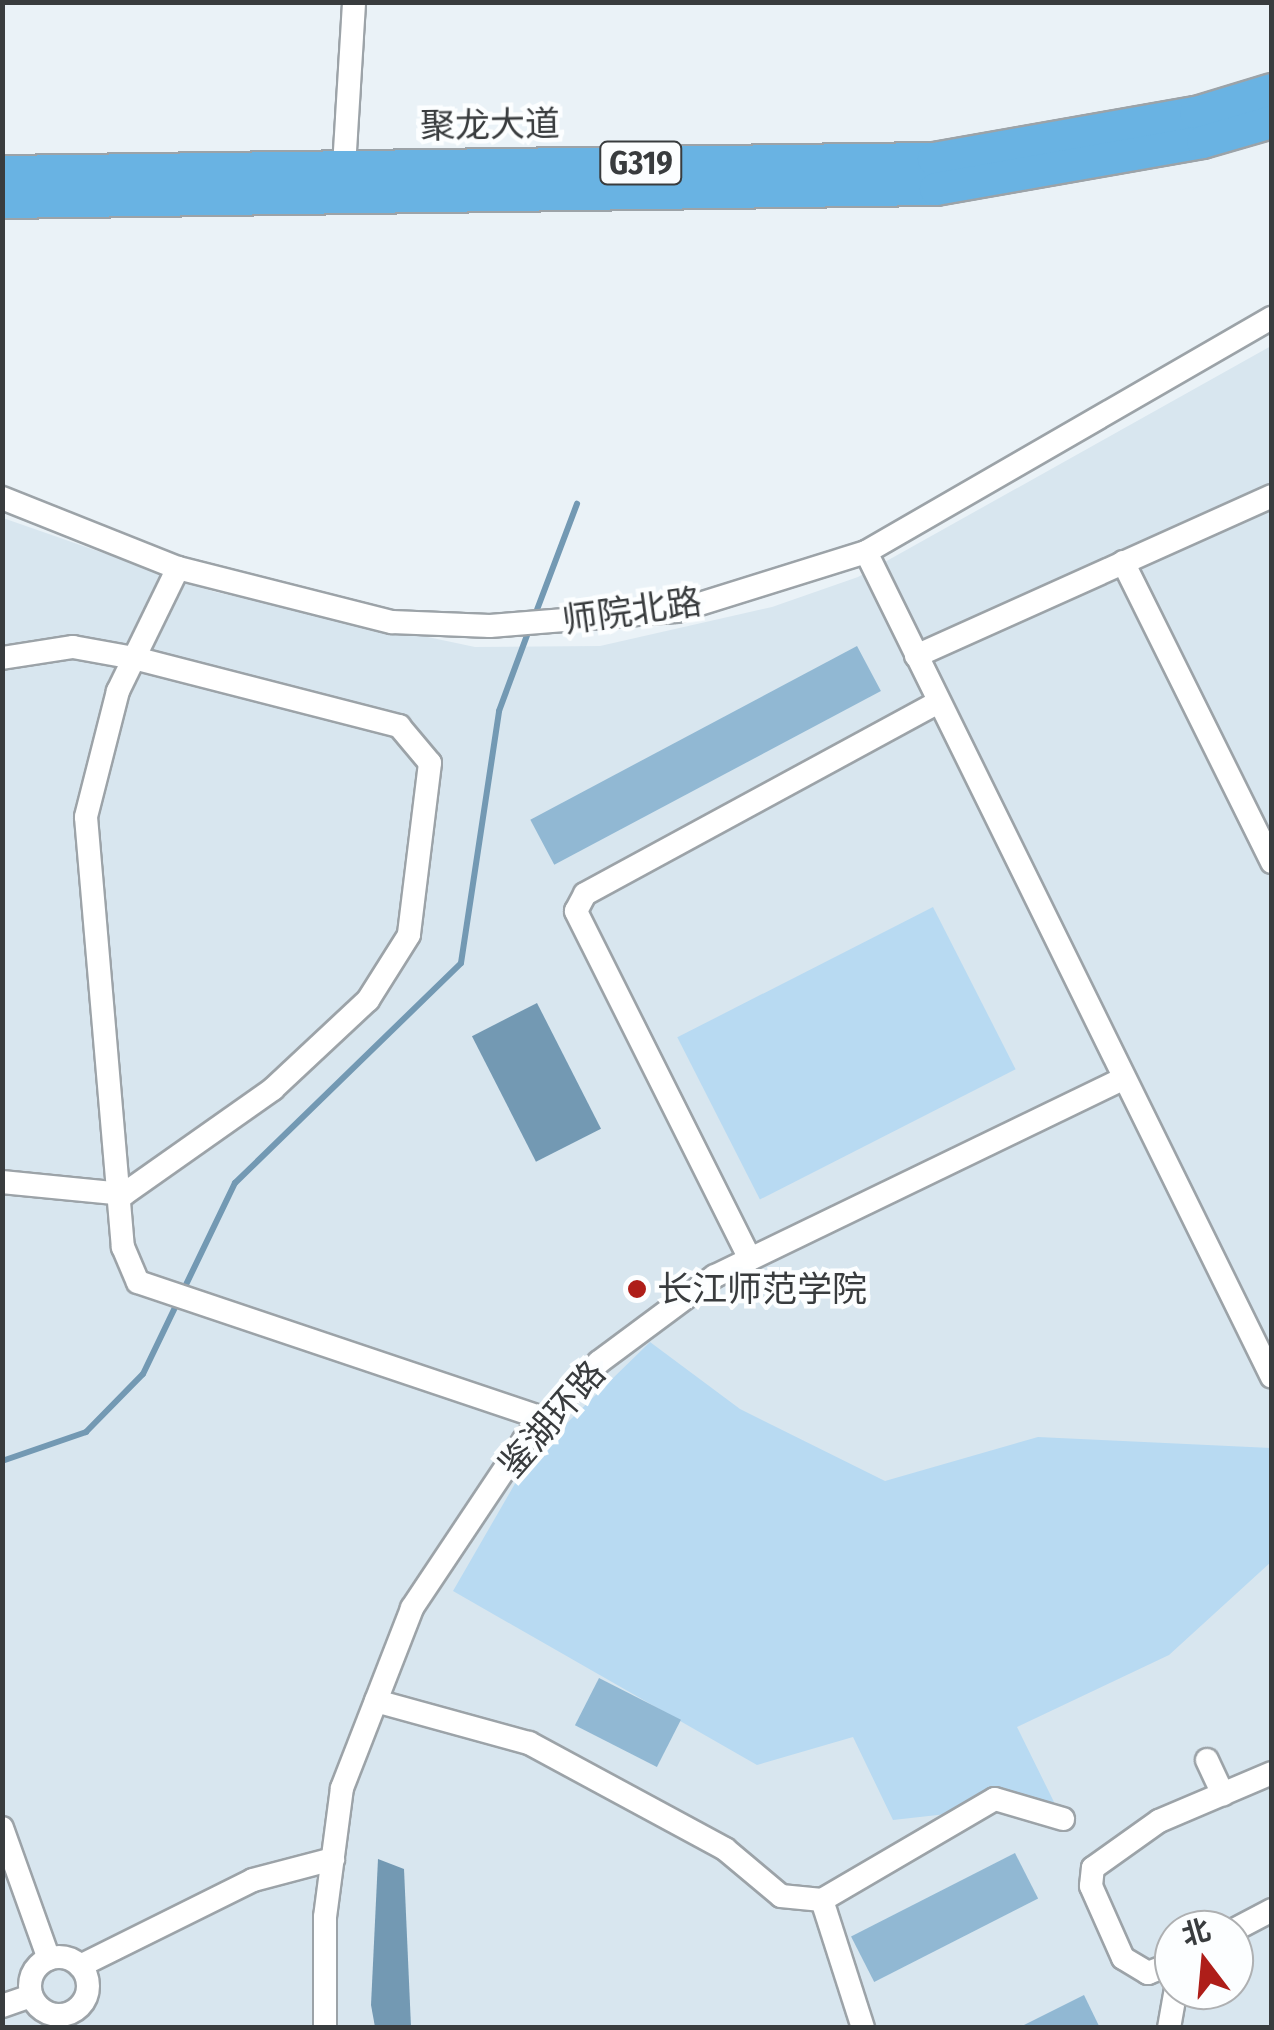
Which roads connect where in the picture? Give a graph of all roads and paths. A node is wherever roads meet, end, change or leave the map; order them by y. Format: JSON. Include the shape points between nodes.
{"nodes":[{"id":1,"x":343,"y":2,"type":"edge"},
{"id":2,"x":354,"y":2,"type":"edge"},
{"id":3,"x":1272,"y":90,"type":"edge"},
{"id":4,"x":1272,"y":122,"type":"edge"},
{"id":5,"x":344,"y":167,"type":"junction"},
{"id":6,"x":2,"y":172,"type":"edge"},
{"id":7,"x":2,"y":202,"type":"edge"},
{"id":8,"x":1272,"y":318,"type":"edge"},
{"id":9,"x":1272,"y":496,"type":"edge"},
{"id":10,"x":2,"y":498,"type":"edge"},
{"id":11,"x":866,"y":552,"type":"junction"},
{"id":12,"x":1124,"y":562,"type":"junction"},
{"id":13,"x":178,"y":568,"type":"junction"},
{"id":14,"x":916,"y":656,"type":"junction"},
{"id":15,"x":2,"y":658,"type":"edge"},
{"id":16,"x":134,"y":658,"type":"junction"},
{"id":17,"x":938,"y":702,"type":"junction"},
{"id":18,"x":1272,"y":862,"type":"edge"},
{"id":19,"x":1120,"y":1080,"type":"junction"},
{"id":20,"x":2,"y":1182,"type":"edge"},
{"id":21,"x":124,"y":1194,"type":"junction"},
{"id":22,"x":750,"y":1259,"type":"junction"},
{"id":23,"x":1272,"y":1377,"type":"edge"},
{"id":24,"x":544,"y":1419,"type":"junction"},
{"id":25,"x":376,"y":1701,"type":"junction"},
{"id":26,"x":1207,"y":1760,"type":"dead end"},
{"id":27,"x":1272,"y":1773,"type":"edge"},
{"id":28,"x":1222,"y":1794,"type":"junction"},
{"id":29,"x":1063,"y":1819,"type":"dead end"},
{"id":30,"x":2,"y":1828,"type":"edge"},
{"id":31,"x":332,"y":1859,"type":"junction"},
{"id":32,"x":822,"y":1900,"type":"junction"},
{"id":33,"x":49,"y":1959,"type":"junction"},
{"id":34,"x":80,"y":1966,"type":"junction"},
{"id":35,"x":1154,"y":1971,"type":"edge"},
{"id":36,"x":32,"y":1996,"type":"junction"},
{"id":37,"x":2,"y":2006,"type":"edge"},
{"id":38,"x":59,"y":2021,"type":"edge"},
{"id":39,"x":325,"y":2028,"type":"edge"},
{"id":40,"x":863,"y":2028,"type":"edge"}],
"edges":[{"from":1,"to":5,"type":"street"},
{"from":2,"to":5,"type":"street"},
{"from":3,"to":5,"type":"highway","name":"聚龙大道","number":"G319","via":[[1196,113],[934,158]]},
{"from":4,"to":7,"type":"highway","name":"聚龙大道","number":"G319","via":[[936,189]]},
{"from":5,"to":6,"type":"highway","name":"聚龙大道","number":"G319"},
{"from":8,"to":11,"type":"street","name":"师院北路"},
{"from":9,"to":12,"type":"street"},
{"from":10,"to":13,"type":"street","name":"师院北路"},
{"from":11,"to":13,"type":"street","name":"师院北路","via":[[678,611],[490,626],[392,622]]},
{"from":11,"to":14,"type":"street"},
{"from":12,"to":14,"type":"street"},
{"from":12,"to":18,"type":"street"},
{"from":13,"to":16,"type":"street"},
{"from":14,"to":17,"type":"street"},
{"from":15,"to":16,"type":"street","via":[[73,648]]},
{"from":16,"to":21,"type":"street","via":[[86,817]]},
{"from":16,"to":21,"type":"street","via":[[399,726],[430,763],[409,935],[368,1000],[274,1089]]},
{"from":17,"to":19,"type":"street"},
{"from":17,"to":22,"type":"street","via":[[586,894],[576,911]]},
{"from":19,"to":22,"type":"street","name":"鉴湖环路"},
{"from":19,"to":23,"type":"street"},
{"from":20,"to":21,"type":"street"},
{"from":21,"to":24,"type":"street","via":[[123,1247],[138,1282]]},
{"from":22,"to":24,"type":"street","name":"鉴湖环路","via":[[599,1362]]},
{"from":24,"to":25,"type":"street","name":"鉴湖环路","via":[[412,1608]]},
{"from":25,"to":31,"type":"street","name":"鉴湖环路","via":[[342,1788]]},
{"from":25,"to":32,"type":"street","via":[[529,1743],[724,1849],[781,1896]]},
{"from":26,"to":28,"type":"street"},
{"from":27,"to":28,"type":"street"},
{"from":28,"to":35,"type":"street","via":[[1103,1853],[1092,1868],[1091,1886],[1123,1958]]},
{"from":29,"to":32,"type":"street","via":[[995,1799]]},
{"from":30,"to":33,"type":"street"},
{"from":31,"to":34,"type":"street","via":[[253,1880]]},
{"from":31,"to":39,"type":"street","name":"鉴湖环路"},
{"from":32,"to":40,"type":"street"},
{"from":33,"to":34,"type":"street"},
{"from":33,"to":36,"type":"street","via":[[33,1973]]},
{"from":34,"to":38,"type":"street","via":[[85,1998]]},
{"from":36,"to":37,"type":"street"},
{"from":36,"to":38,"type":"street"}]}
